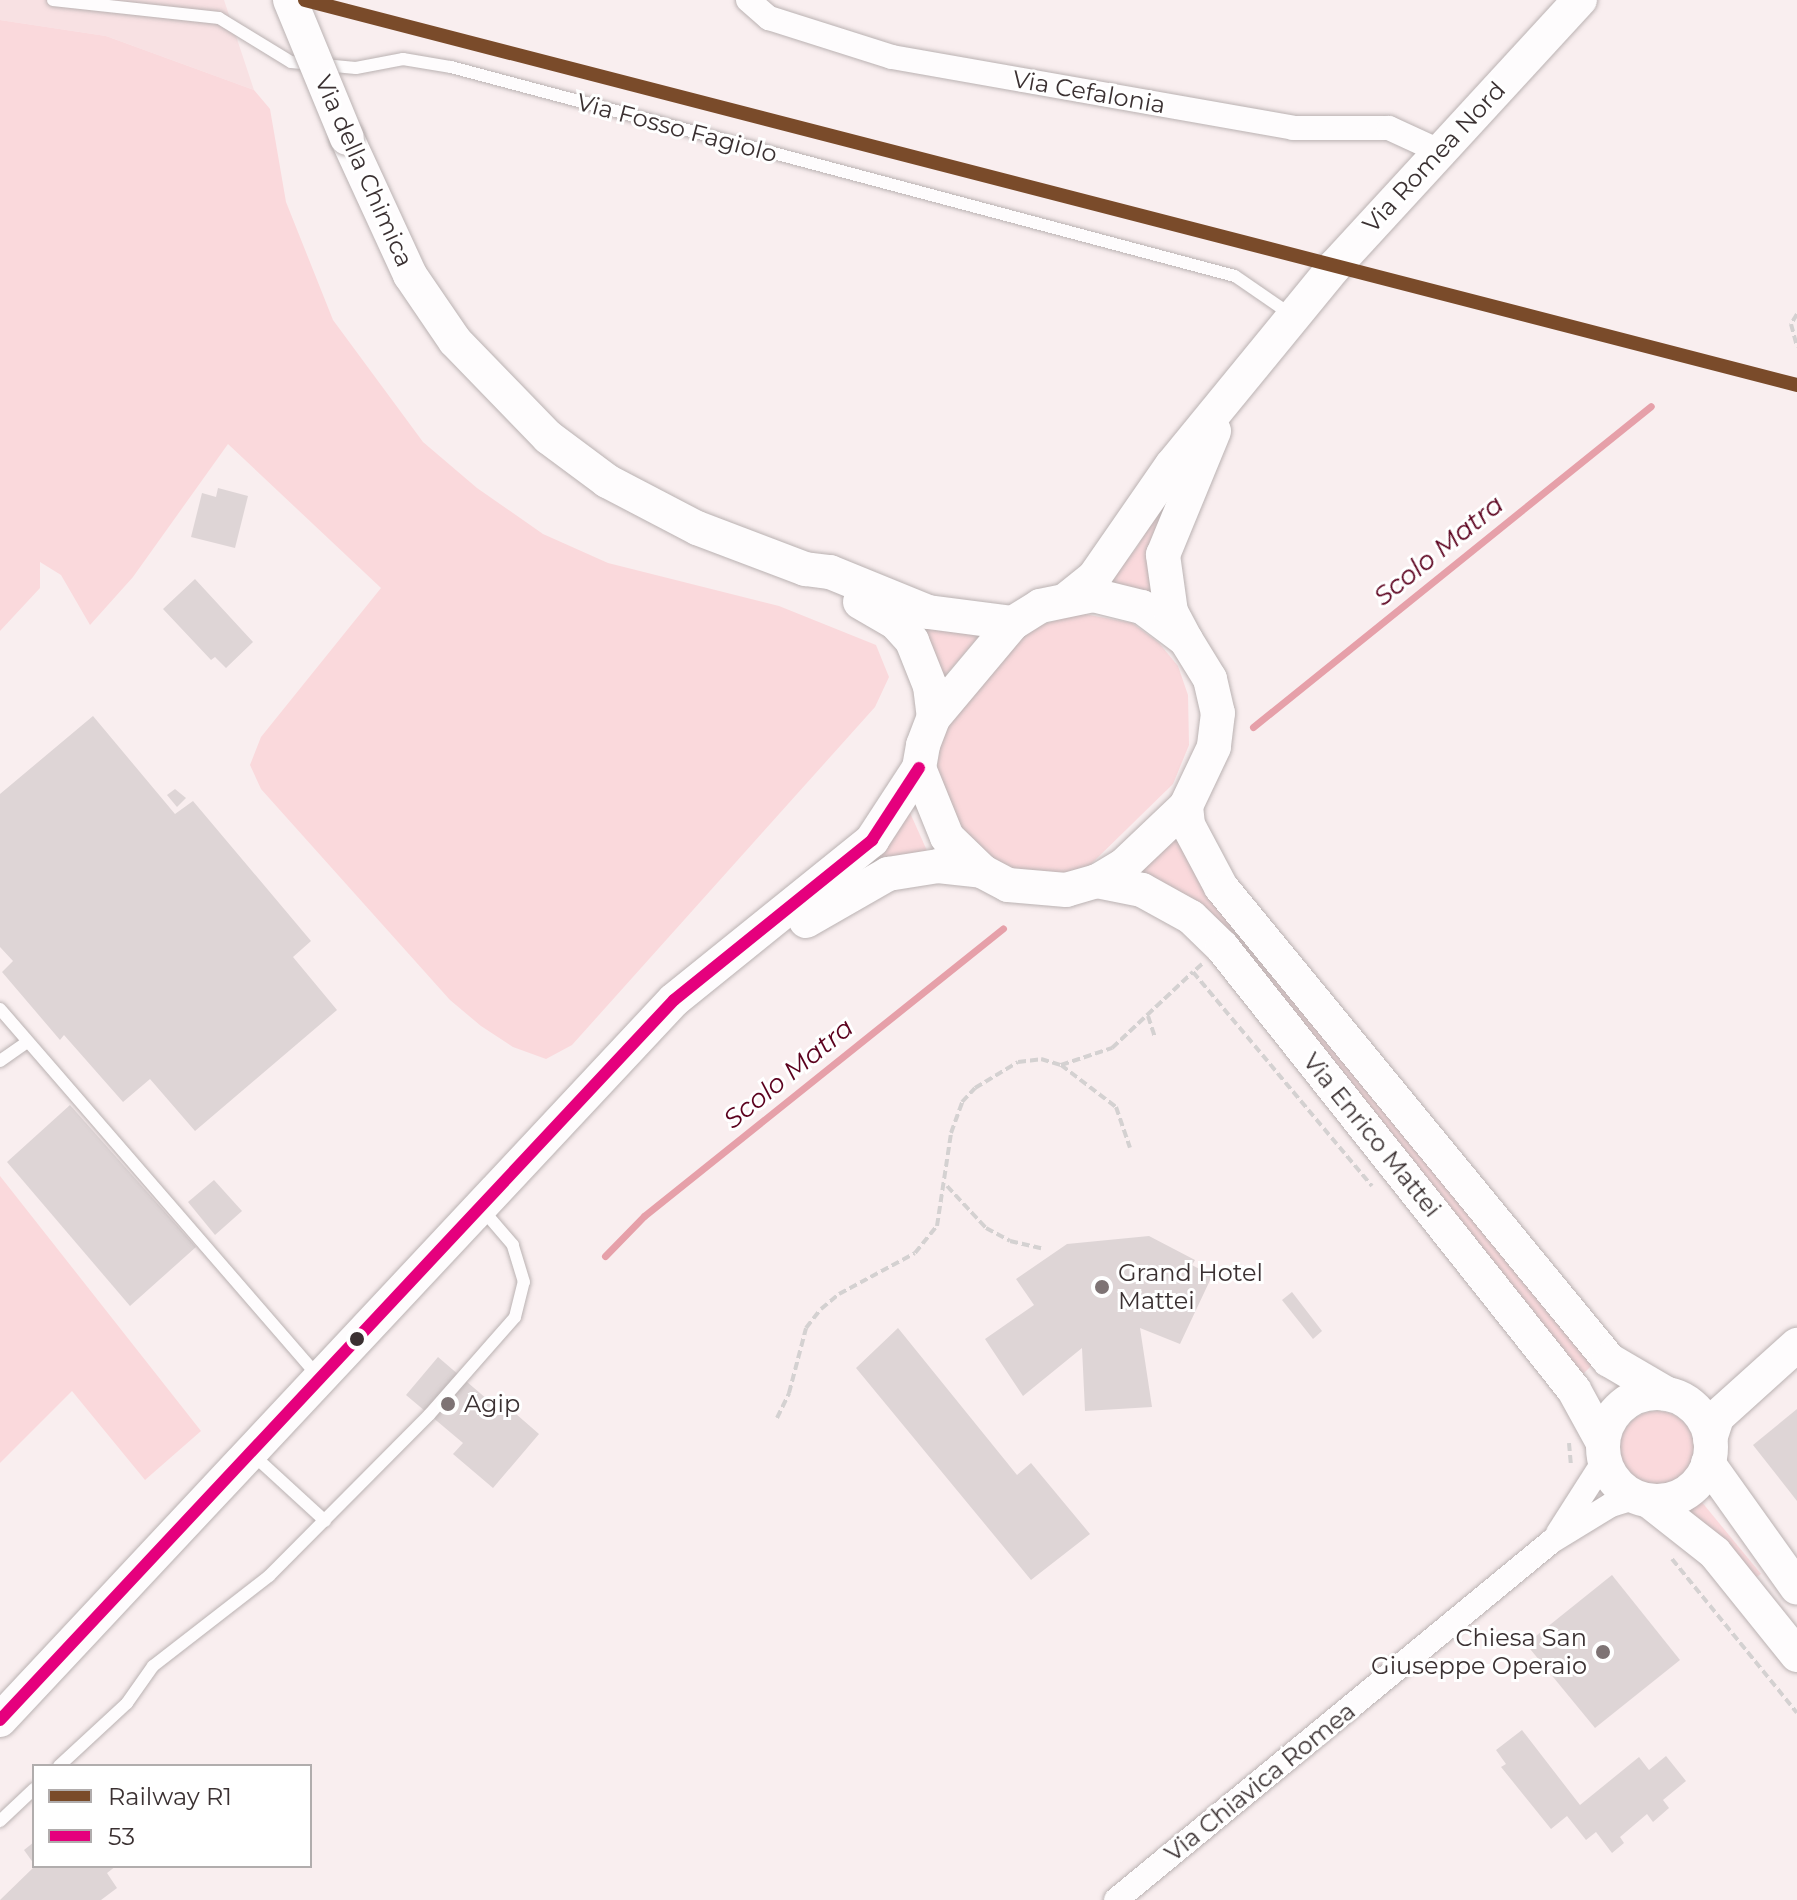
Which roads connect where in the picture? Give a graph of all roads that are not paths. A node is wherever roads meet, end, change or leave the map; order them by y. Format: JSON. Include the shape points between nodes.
{"nodes":[{"id":1,"x":53,"y":0,"type":"edge"},
{"id":2,"x":290,"y":0,"type":"edge"},
{"id":3,"x":748,"y":0,"type":"edge"},
{"id":4,"x":1580,"y":0,"type":"edge"},
{"id":5,"x":1439,"y":151,"type":"junction"},
{"id":6,"x":1293,"y":316,"type":"junction"},
{"id":7,"x":1231,"y":393,"type":"junction"},
{"id":8,"x":805,"y":569,"type":"junction"},
{"id":9,"x":1067,"y":599,"type":"junction"},
{"id":10,"x":1013,"y":623,"type":"junction"},
{"id":11,"x":1186,"y":640,"type":"junction"},
{"id":12,"x":934,"y":717,"type":"junction"},
{"id":13,"x":919,"y":768,"type":"junction"},
{"id":14,"x":1186,"y":806,"type":"junction"},
{"id":15,"x":982,"y":871,"type":"junction"},
{"id":16,"x":1097,"y":881,"type":"junction"},
{"id":17,"x":724,"y":964,"type":"junction"},
{"id":18,"x":0,"y":1009,"type":"edge"},
{"id":19,"x":27,"y":1042,"type":"junction"},
{"id":20,"x":0,"y":1061,"type":"edge"},
{"id":21,"x":479,"y":1206,"type":"junction"},
{"id":22,"x":1797,"y":1345,"type":"edge"},
{"id":23,"x":322,"y":1380,"type":"junction"},
{"id":24,"x":1744,"y":1388,"type":"junction"},
{"id":25,"x":1674,"y":1397,"type":"junction"},
{"id":26,"x":1709,"y":1451,"type":"junction"},
{"id":27,"x":1603,"y":1452,"type":"junction"},
{"id":28,"x":252,"y":1454,"type":"junction"},
{"id":29,"x":1643,"y":1499,"type":"junction"},
{"id":30,"x":325,"y":1521,"type":"junction"},
{"id":31,"x":1552,"y":1541,"type":"junction"},
{"id":32,"x":1797,"y":1588,"type":"edge"},
{"id":33,"x":1797,"y":1655,"type":"edge"},
{"id":34,"x":0,"y":1720,"type":"edge"},
{"id":35,"x":61,"y":1764,"type":"edge"},
{"id":36,"x":32,"y":1791,"type":"edge"},
{"id":37,"x":0,"y":1821,"type":"edge"},
{"id":38,"x":1124,"y":1897,"type":"edge"}],
"edges":[{"from":1,"to":6,"type":"lane","name":"Via Fosso Fagiolo","via":[[219,18],[291,62],[356,68],[403,59],[451,67],[1235,276]]},
{"from":2,"to":8,"type":"main road","name":"Via della Chimica","bridge":true,"via":[[410,275],[455,341],[548,437],[607,481],[684,521]]},
{"from":3,"to":5,"type":"street","name":"Via Cefalonia","via":[[769,18],[892,57],[1293,128],[1389,128]]},
{"from":4,"to":5,"type":"main road","name":"Via Romea Nord"},
{"from":5,"to":6,"type":"main road","name":"Via Romea Nord"},
{"from":6,"to":7,"type":"main road","name":"Via Romea Nord"},
{"from":7,"to":9,"type":"main road","name":"Via Romea Nord","via":[[1172,465],[1114,552]]},
{"from":7,"to":11,"type":"main road","name":"Via Romea Nord","via":[[1163,555],[1171,612]]},
{"from":8,"to":10,"type":"main road","name":"Via della Chimica","via":[[830,572],[928,612]]},
{"from":8,"to":12,"type":"main road","name":"Via della Chimica","via":[[896,623],[921,664]]},
{"from":9,"to":10,"type":"main road","via":[[1040,606]]},
{"from":9,"to":11,"type":"main road","via":[[1093,595],[1142,607]]},
{"from":10,"to":12,"type":"main road"},
{"from":11,"to":14,"type":"main road","via":[[1210,679],[1218,713],[1214,747]]},
{"from":12,"to":13,"type":"main road"},
{"from":13,"to":15,"type":"main road","via":[[947,837]]},
{"from":13,"to":17,"type":"main road","via":[[872,840]]},
{"from":14,"to":16,"type":"main road","via":[[1124,865]]},
{"from":14,"to":25,"type":"main road","name":"Via Enrico Mattei","via":[[1188,825],[1221,887],[1609,1360]]},
{"from":15,"to":16,"type":"main road","via":[[1008,885],[1034,890],[1066,890]]},
{"from":15,"to":17,"type":"main road","via":[[938,866],[888,874]]},
{"from":16,"to":27,"type":"main road","name":"Via Enrico Mattei","via":[[1142,890],[1191,917],[1222,947],[1574,1390]]},
{"from":17,"to":21,"type":"main road","via":[[674,1000]]},
{"from":18,"to":19,"type":"lane"},
{"from":19,"to":20,"type":"lane"},
{"from":19,"to":23,"type":"lane"},
{"from":21,"to":23,"type":"main road"},
{"from":21,"to":30,"type":"lane","via":[[513,1245],[524,1282],[515,1317]]},
{"from":22,"to":24,"type":"main road"},
{"from":23,"to":28,"type":"main road"},
{"from":24,"to":25,"type":"main road","via":[[1711,1400]]},
{"from":24,"to":26,"type":"main road","via":[[1717,1417]]},
{"from":25,"to":26,"type":"main road","via":[[1705,1423]]},
{"from":25,"to":27,"type":"main road","via":[[1637,1396],[1624,1404],[1613,1415]]},
{"from":26,"to":29,"type":"main road","via":[[1692,1488],[1679,1497]]},
{"from":26,"to":32,"type":"main road"},
{"from":27,"to":29,"type":"main road","via":[[1622,1489]]},
{"from":27,"to":31,"type":"street","name":"Via Chiavica Romea"},
{"from":28,"to":30,"type":"lane"},
{"from":28,"to":34,"type":"main road"},
{"from":29,"to":31,"type":"street","name":"Via Chiavica Romea","via":[[1611,1505]]},
{"from":29,"to":33,"type":"main road","via":[[1715,1553]]},
{"from":30,"to":35,"type":"lane","via":[[269,1576],[153,1666],[127,1703]]},
{"from":31,"to":38,"type":"street","name":"Via Chiavica Romea"},
{"from":36,"to":37,"type":"lane"}]}
